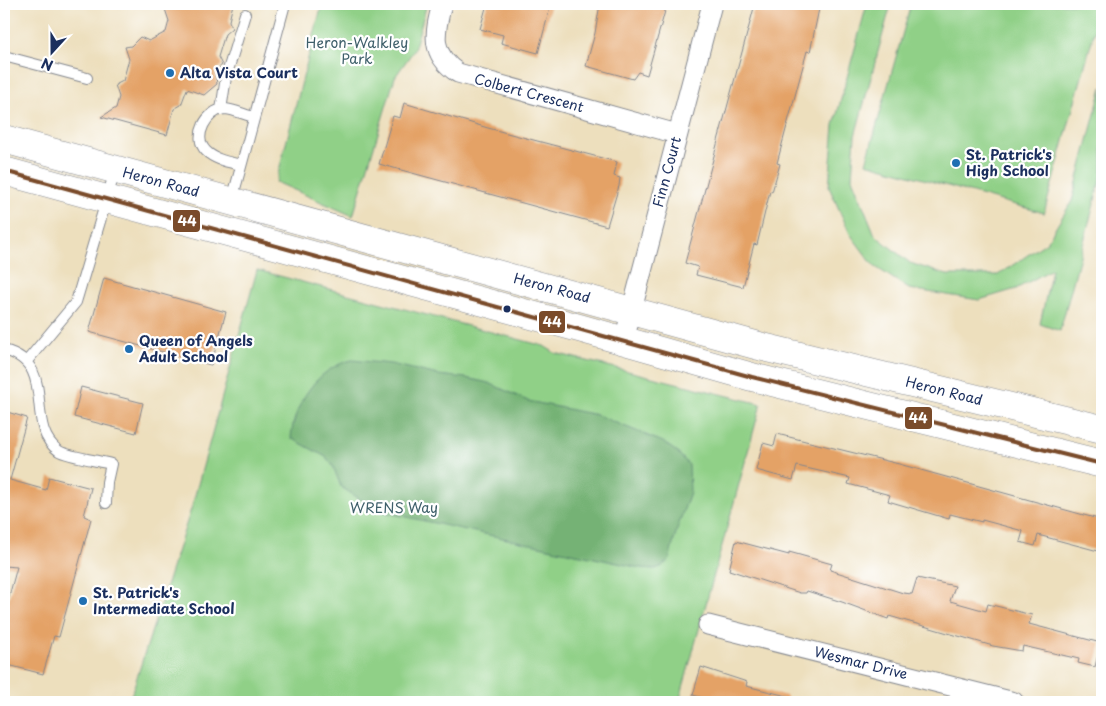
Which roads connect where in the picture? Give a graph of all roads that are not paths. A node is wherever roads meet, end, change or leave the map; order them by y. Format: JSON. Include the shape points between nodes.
{"nodes":[{"id":1,"x":285,"y":4,"type":"edge"},
{"id":2,"x":442,"y":4,"type":"edge"},
{"id":3,"x":712,"y":4,"type":"edge"},
{"id":4,"x":245,"y":14,"type":"dead end"},
{"id":5,"x":4,"y":56,"type":"edge"},
{"id":6,"x":86,"y":78,"type":"dead end"},
{"id":7,"x":221,"y":110,"type":"junction"},
{"id":8,"x":254,"y":117,"type":"junction"},
{"id":9,"x":677,"y":134,"type":"junction"},
{"id":10,"x":4,"y":139,"type":"edge"},
{"id":11,"x":241,"y":165,"type":"junction"},
{"id":12,"x":115,"y":170,"type":"junction"},
{"id":13,"x":4,"y":171,"type":"edge"},
{"id":14,"x":106,"y":200,"type":"junction"},
{"id":15,"x":232,"y":200,"type":"junction"},
{"id":16,"x":631,"y":310,"type":"junction"},
{"id":17,"x":624,"y":340,"type":"junction"},
{"id":18,"x":4,"y":350,"type":"edge"},
{"id":19,"x":27,"y":361,"type":"junction"},
{"id":20,"x":1102,"y":429,"type":"edge"},
{"id":21,"x":1102,"y":464,"type":"edge"},
{"id":22,"x":106,"y":503,"type":"dead end"},
{"id":23,"x":708,"y":625,"type":"dead end"},
{"id":24,"x":1014,"y":702,"type":"edge"}],
"edges":[{"from":1,"to":8,"type":"lane"},
{"from":2,"to":9,"type":"street","name":"Colbert Crescent","via":[[434,32],[437,50],[447,66],[458,74]]},
{"from":3,"to":9,"type":"street","name":"Finn Court"},
{"from":4,"to":7,"type":"lane","via":[[226,77]]},
{"from":5,"to":6,"type":"lane"},
{"from":7,"to":8,"type":"lane"},
{"from":7,"to":11,"type":"lane","via":[[205,123],[200,142],[216,158]]},
{"from":8,"to":11,"type":"lane"},
{"from":9,"to":16,"type":"street","name":"Finn Court"},
{"from":10,"to":12,"type":"main road","name":"Heron Road"},
{"from":11,"to":15,"type":"lane"},
{"from":12,"to":14,"type":"lane"},
{"from":12,"to":15,"type":"main road","name":"Heron Road"},
{"from":13,"to":14,"type":"main road"},
{"from":14,"to":17,"type":"main road"},
{"from":14,"to":19,"type":"lane","via":[[76,302]]},
{"from":15,"to":16,"type":"main road","name":"Heron Road"},
{"from":16,"to":17,"type":"street","name":"Finn Court"},
{"from":16,"to":20,"type":"main road","name":"Heron Road","via":[[759,346]]},
{"from":17,"to":21,"type":"main road","via":[[752,377]]},
{"from":18,"to":19,"type":"lane"},
{"from":19,"to":22,"type":"lane","via":[[37,384],[42,426],[49,438],[60,451],[111,464]]},
{"from":23,"to":24,"type":"street","name":"Wesmar Drive"}]}
